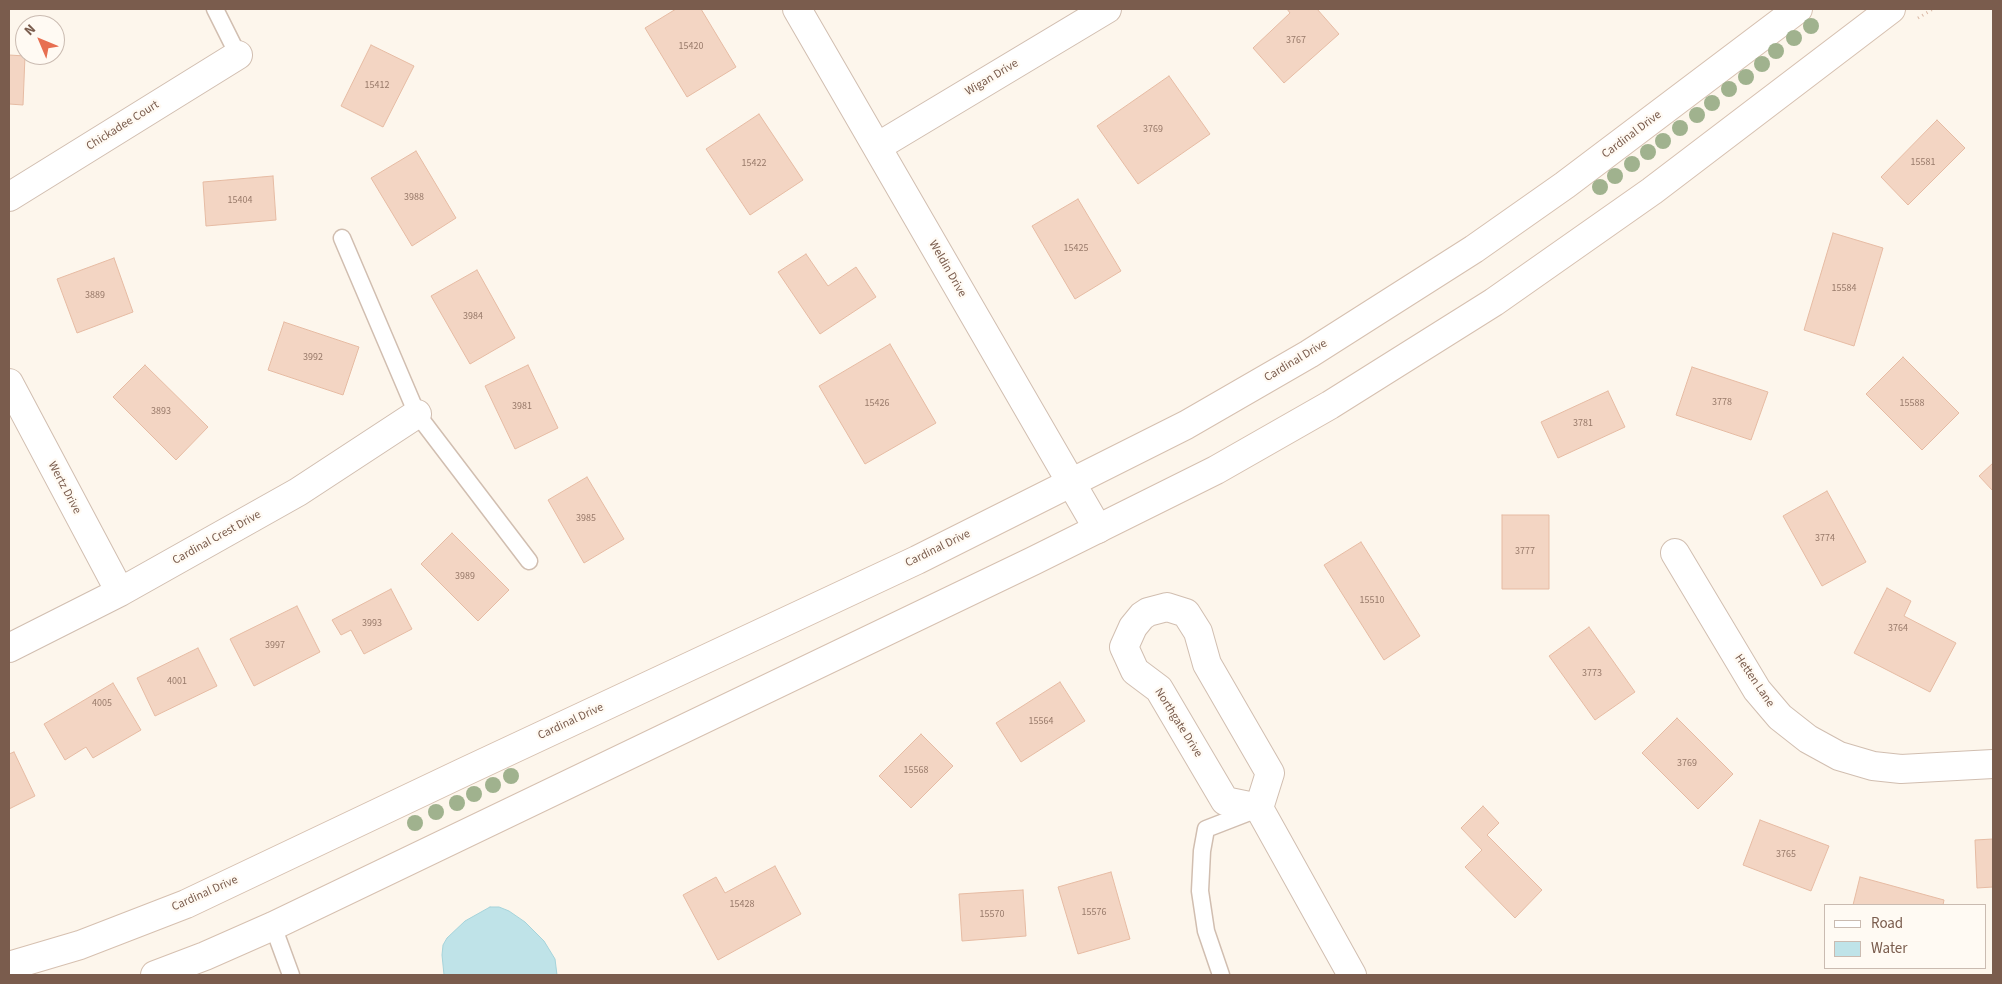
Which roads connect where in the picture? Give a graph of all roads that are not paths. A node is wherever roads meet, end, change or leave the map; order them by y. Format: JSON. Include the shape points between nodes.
{"nodes":[{"id":1,"x":215,"y":9,"type":"edge"},
{"id":2,"x":797,"y":9,"type":"edge"},
{"id":3,"x":1107,"y":9,"type":"edge"},
{"id":4,"x":1798,"y":9,"type":"edge"},
{"id":5,"x":1891,"y":9,"type":"edge"},
{"id":6,"x":238,"y":55,"type":"joint"},
{"id":7,"x":877,"y":147,"type":"junction"},
{"id":8,"x":9,"y":196,"type":"edge"},
{"id":9,"x":342,"y":238,"type":"dead end"},
{"id":10,"x":9,"y":383,"type":"edge"},
{"id":11,"x":417,"y":414,"type":"junction"},
{"id":12,"x":1072,"y":483,"type":"junction"},
{"id":13,"x":1098,"y":529,"type":"junction"},
{"id":14,"x":1674,"y":553,"type":"dead end"},
{"id":15,"x":529,"y":561,"type":"dead end"},
{"id":16,"x":120,"y":592,"type":"junction"},
{"id":17,"x":9,"y":648,"type":"edge"},
{"id":18,"x":1993,"y":764,"type":"edge"},
{"id":19,"x":1260,"y":808,"type":"junction"},
{"id":20,"x":273,"y":926,"type":"junction"},
{"id":21,"x":9,"y":966,"type":"edge"},
{"id":22,"x":155,"y":975,"type":"edge"},
{"id":23,"x":291,"y":975,"type":"edge"},
{"id":24,"x":1220,"y":975,"type":"edge"},
{"id":25,"x":1352,"y":975,"type":"edge"}],
"edges":[{"from":1,"to":6,"type":"lane"},
{"from":2,"to":7,"type":"main road","name":"Weldin Drive"},
{"from":3,"to":7,"type":"main road","name":"Wigan Drive"},
{"from":4,"to":12,"type":"main road","name":"Cardinal Drive","via":[[1573,179],[1474,249],[1309,354],[1186,425]]},
{"from":5,"to":13,"type":"main road","via":[[1652,191],[1494,302],[1330,405],[1216,470]]},
{"from":6,"to":8,"type":"main road","name":"Chickadee Court"},
{"from":7,"to":12,"type":"main road","name":"Weldin Drive"},
{"from":9,"to":11,"type":"lane"},
{"from":10,"to":16,"type":"main road","name":"Wertz Drive"},
{"from":11,"to":15,"type":"lane"},
{"from":11,"to":16,"type":"main road","name":"Cardinal Crest Drive","via":[[298,492]]},
{"from":12,"to":13,"type":"main road","name":"Weldin Drive"},
{"from":12,"to":21,"type":"main road","name":"Cardinal Drive","via":[[908,564],[186,904],[80,945]]},
{"from":13,"to":20,"type":"main road"},
{"from":14,"to":18,"type":"main road","name":"Hetten Lane","via":[[1757,690],[1780,717],[1808,739],[1839,756],[1873,766],[1901,769]]},
{"from":16,"to":17,"type":"main road","name":"Cardinal Crest Drive"},
{"from":19,"to":19,"type":"main road","name":"Northgate Drive","via":[[1270,773],[1207,664],[1198,632],[1186,613],[1167,607],[1148,612],[1133,627],[1124,647],[1135,671],[1159,689],[1225,801]]},
{"from":19,"to":24,"type":"lane","via":[[1206,829],[1200,891],[1206,931]]},
{"from":19,"to":25,"type":"main road"},
{"from":20,"to":22,"type":"main road"},
{"from":20,"to":23,"type":"lane"}]}
